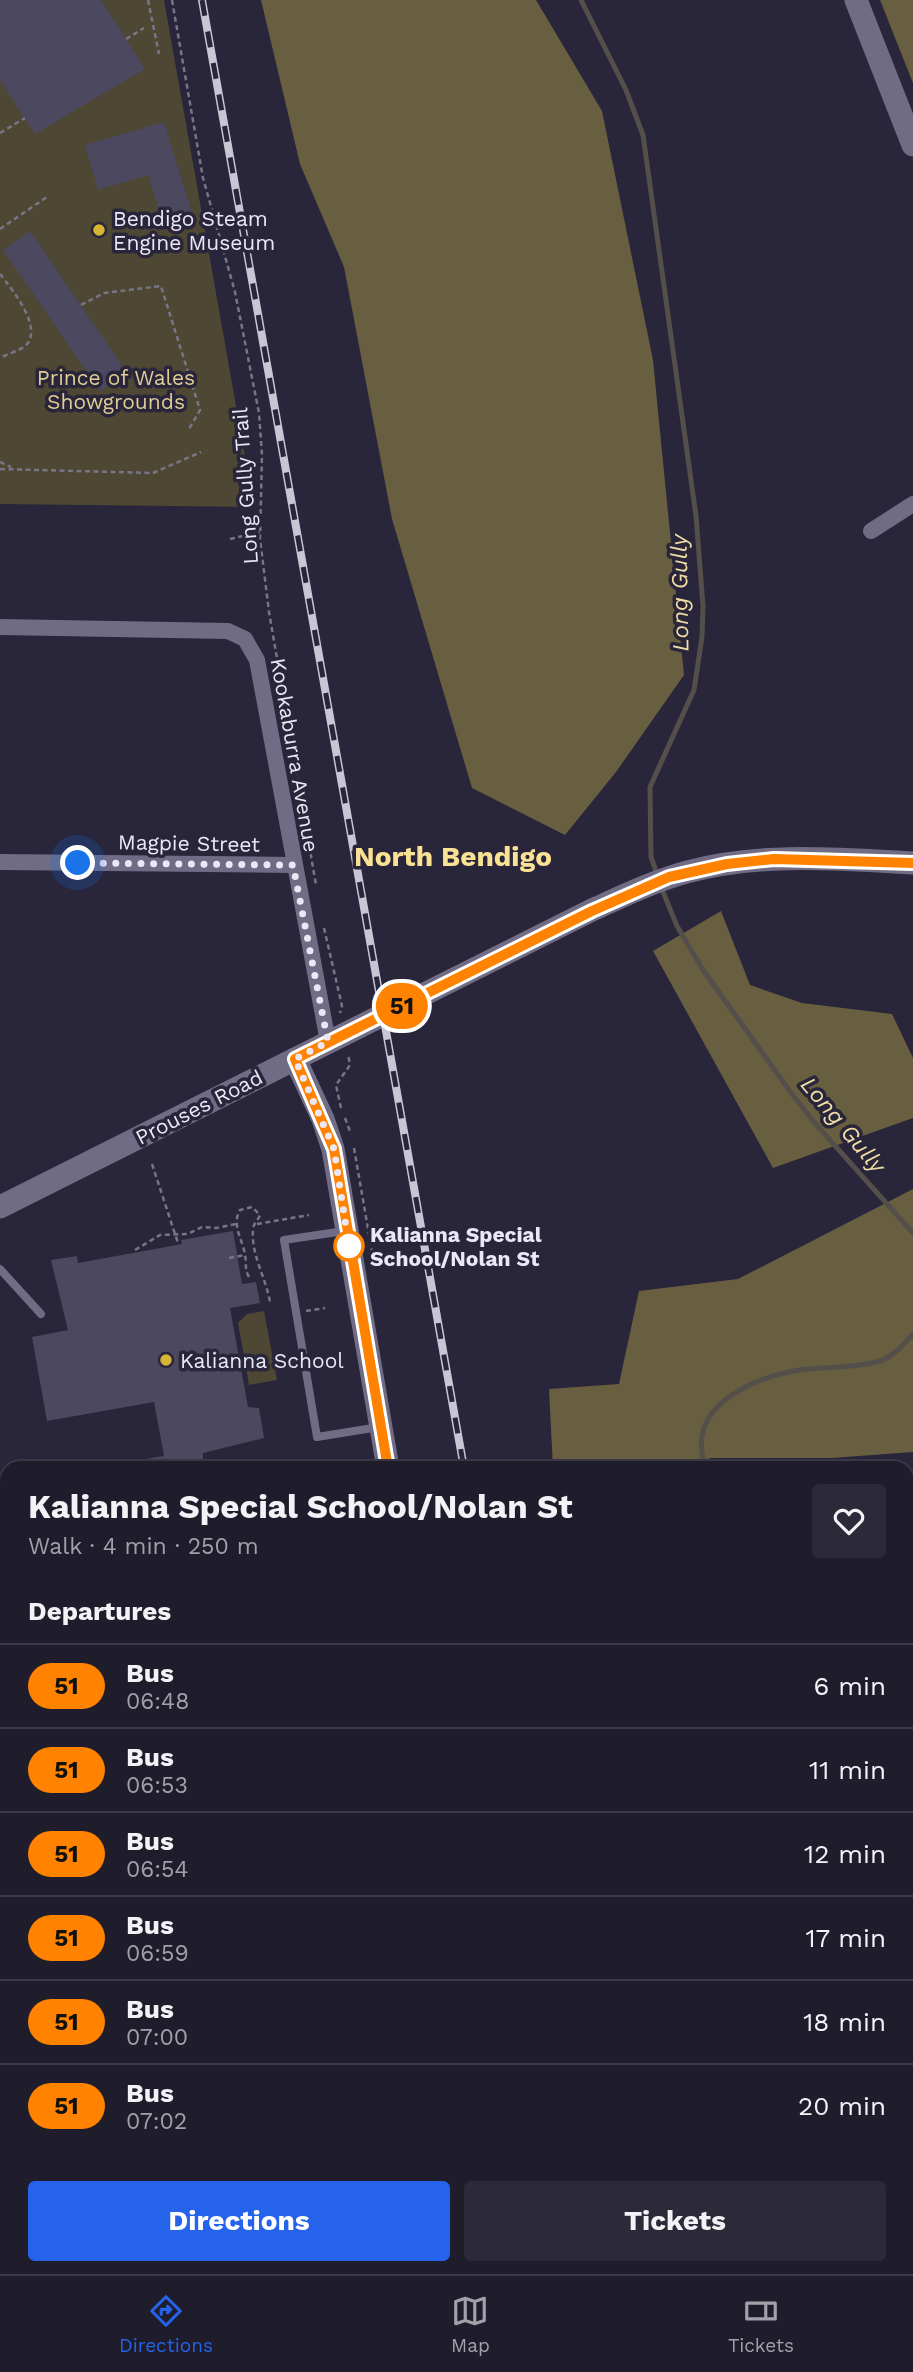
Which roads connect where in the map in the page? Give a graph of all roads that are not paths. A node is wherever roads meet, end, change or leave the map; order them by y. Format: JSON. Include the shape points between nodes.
{"nodes":[{"id":1,"x":856,"y":0,"type":"edge"},
{"id":2,"x":913,"y":145,"type":"edge"},
{"id":3,"x":913,"y":504,"type":"edge"},
{"id":4,"x":871,"y":531,"type":"dead end"},
{"id":5,"x":0,"y":627,"type":"edge"},
{"id":6,"x":0,"y":862,"type":"edge"},
{"id":7,"x":913,"y":863,"type":"edge"},
{"id":8,"x":293,"y":865,"type":"junction"},
{"id":9,"x":328,"y":1042,"type":"junction"},
{"id":10,"x":295,"y":1059,"type":"junction"},
{"id":11,"x":0,"y":1207,"type":"edge"},
{"id":12,"x":347,"y":1230,"type":"junction"},
{"id":13,"x":0,"y":1269,"type":"edge"},
{"id":14,"x":41,"y":1314,"type":"dead end"},
{"id":15,"x":381,"y":1427,"type":"junction"},
{"id":16,"x":387,"y":1461,"type":"edge"}],
"edges":[{"from":1,"to":2,"type":"street"},
{"from":3,"to":4,"type":"street"},
{"from":5,"to":8,"type":"street","name":"Kookaburra Avenue","via":[[222,631],[245,639],[257,660]]},
{"from":6,"to":8,"type":"street","name":"Magpie Street"},
{"from":7,"to":9,"type":"street","name":"Prouses Road","via":[[774,859],[727,864],[659,881]]},
{"from":8,"to":9,"type":"street","name":"Kookaburra Avenue"},
{"from":9,"to":10,"type":"street","name":"Prouses Road"},
{"from":10,"to":11,"type":"street","name":"Prouses Road"},
{"from":10,"to":12,"type":"street","via":[[330,1136]]},
{"from":12,"to":15,"type":"street"},
{"from":12,"to":15,"type":"lane","via":[[284,1240],[317,1437]]},
{"from":13,"to":14,"type":"lane"},
{"from":15,"to":16,"type":"street"}]}
